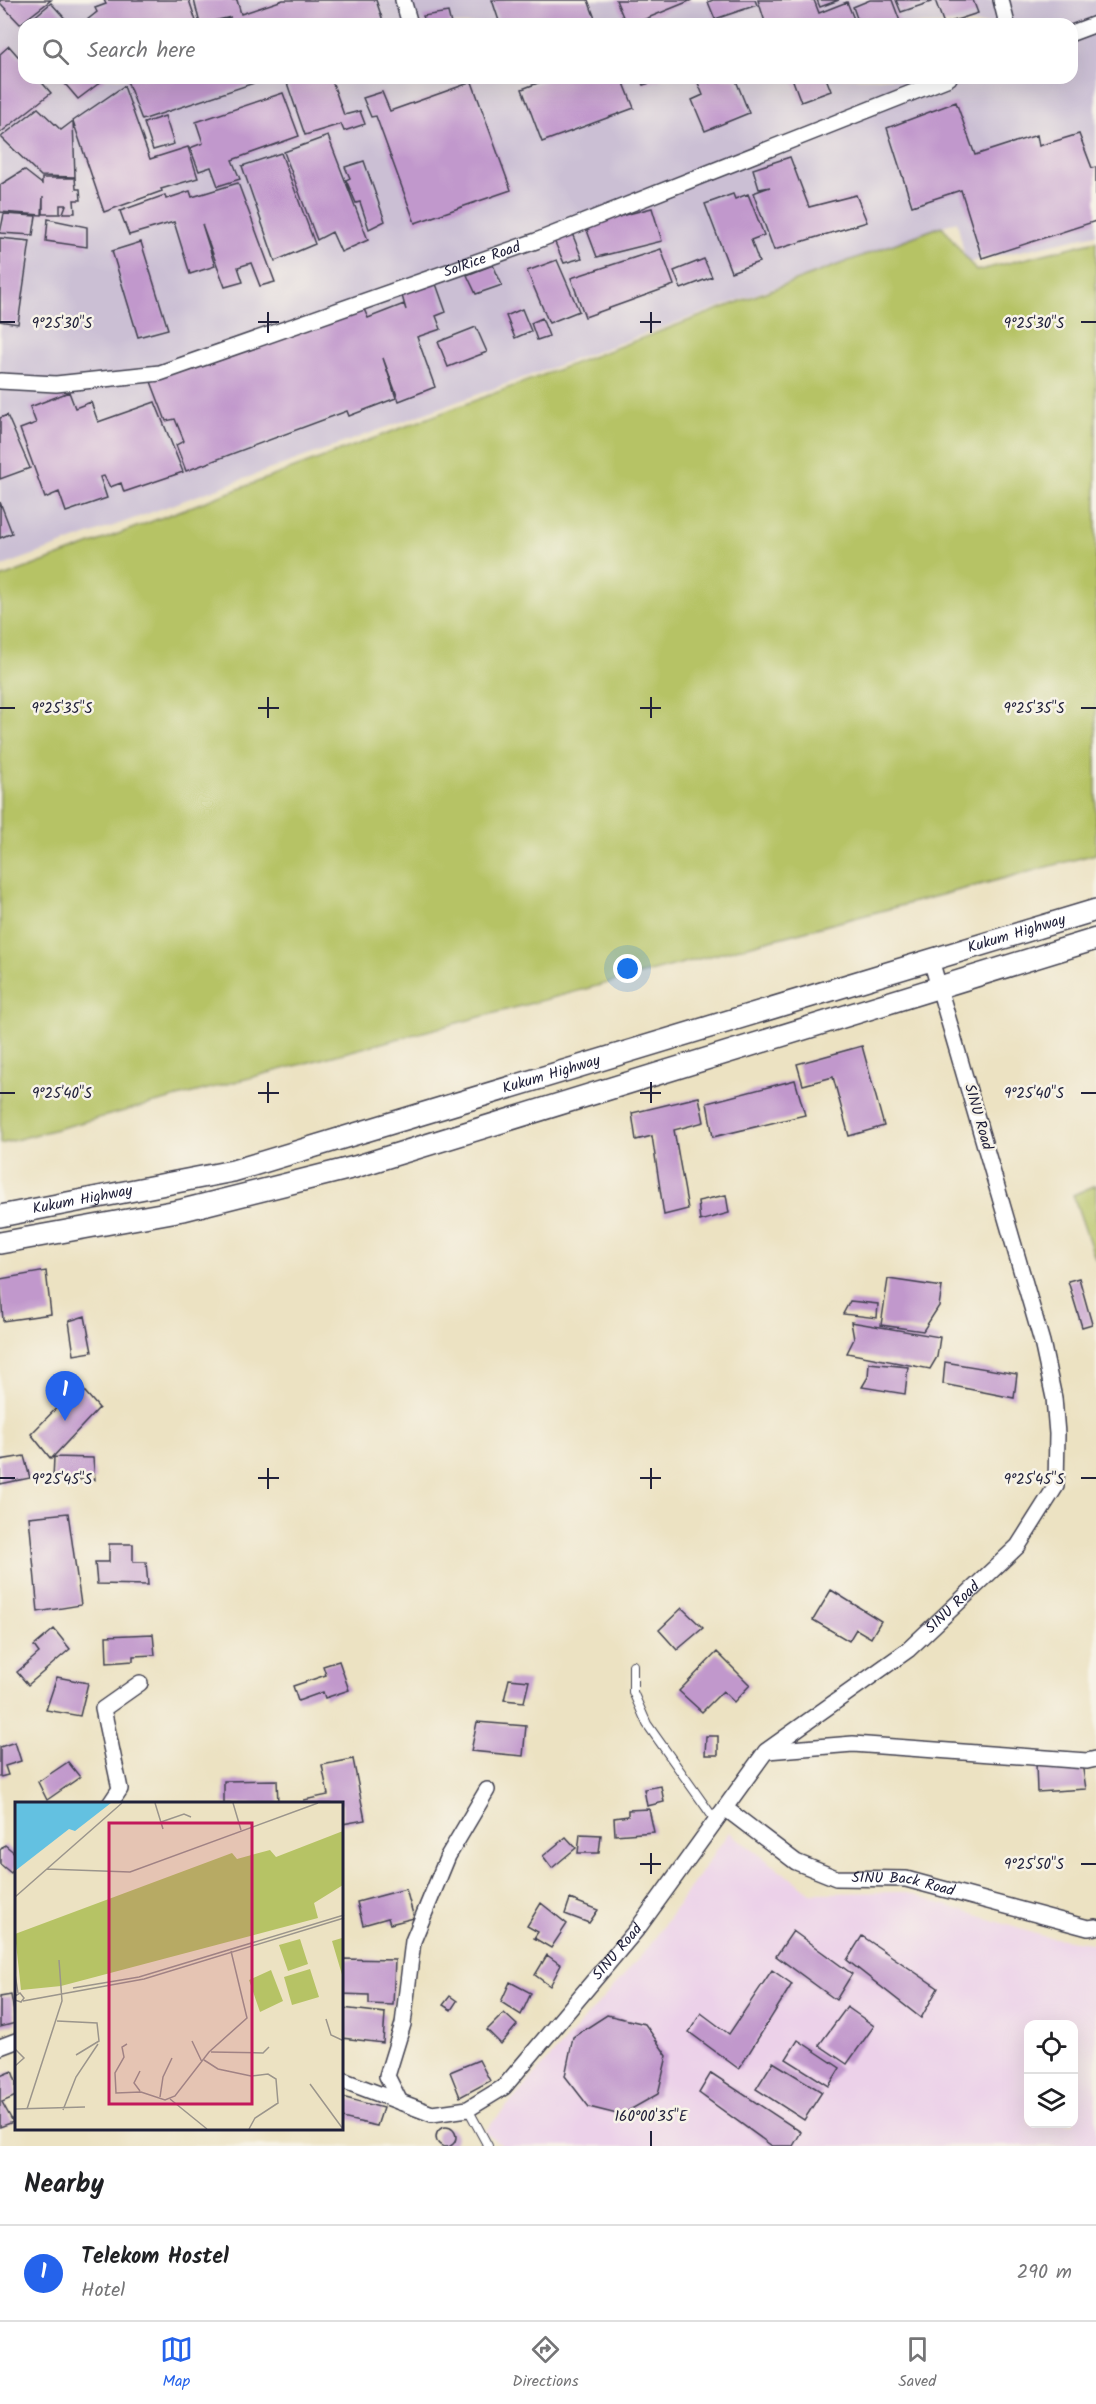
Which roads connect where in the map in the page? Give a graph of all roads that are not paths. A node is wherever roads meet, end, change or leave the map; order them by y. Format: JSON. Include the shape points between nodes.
{"nodes":[{"id":1,"x":403,"y":0,"type":"edge"},
{"id":2,"x":1001,"y":0,"type":"edge"},
{"id":3,"x":408,"y":18,"type":"edge"},
{"id":4,"x":1006,"y":18,"type":"edge"},
{"id":5,"x":1096,"y":24,"type":"edge"},
{"id":6,"x":1078,"y":31,"type":"edge"},
{"id":7,"x":934,"y":84,"type":"edge"},
{"id":8,"x":0,"y":381,"type":"edge"},
{"id":9,"x":1096,"y":910,"type":"edge"},
{"id":10,"x":1096,"y":939,"type":"edge"},
{"id":11,"x":931,"y":960,"type":"junction"},
{"id":12,"x":940,"y":987,"type":"junction"},
{"id":13,"x":0,"y":1216,"type":"edge"},
{"id":14,"x":0,"y":1244,"type":"edge"},
{"id":15,"x":633,"y":1665,"type":"dead end"},
{"id":16,"x":140,"y":1683,"type":"dead end"},
{"id":17,"x":766,"y":1751,"type":"junction"},
{"id":18,"x":1096,"y":1759,"type":"edge"},
{"id":19,"x":487,"y":1790,"type":"dead end"},
{"id":20,"x":111,"y":1802,"type":"edge"},
{"id":21,"x":725,"y":1808,"type":"junction"},
{"id":22,"x":715,"y":1820,"type":"junction"},
{"id":23,"x":1096,"y":1927,"type":"edge"},
{"id":24,"x":15,"y":2041,"type":"edge"},
{"id":25,"x":0,"y":2047,"type":"edge"},
{"id":26,"x":344,"y":2080,"type":"edge"},
{"id":27,"x":400,"y":2102,"type":"junction"},
{"id":28,"x":468,"y":2109,"type":"junction"},
{"id":29,"x":488,"y":2146,"type":"edge"}],
"edges":[{"from":1,"to":3,"type":"street"},
{"from":2,"to":4,"type":"street"},
{"from":5,"to":6,"type":"street"},
{"from":7,"to":8,"type":"street","name":"SolRice Road","via":[[536,241],[160,373],[56,384]]},
{"from":9,"to":11,"type":"main road","name":"Kukum Highway"},
{"from":10,"to":12,"type":"main road","name":"Kukum Highway"},
{"from":11,"to":12,"type":"street","name":"SINU Road"},
{"from":11,"to":13,"type":"main road","name":"Kukum Highway","via":[[233,1171]]},
{"from":12,"to":14,"type":"main road","name":"Kukum Highway","via":[[355,1167],[183,1210]]},
{"from":12,"to":17,"type":"street","name":"SINU Road","via":[[1042,1342],[1054,1398],[1056,1486],[1018,1546],[908,1650]]},
{"from":15,"to":22,"type":"lane","via":[[633,1692],[647,1724]]},
{"from":16,"to":20,"type":"street","via":[[103,1709],[120,1789]]},
{"from":17,"to":18,"type":"street","via":[[853,1744]]},
{"from":17,"to":21,"type":"street","name":"SINU Road"},
{"from":19,"to":27,"type":"street","via":[[448,1857],[413,1941],[403,2024],[387,2076]]},
{"from":21,"to":22,"type":"street","name":"SINU Road"},
{"from":21,"to":23,"type":"street","name":"SINU Back Road","via":[[796,1862],[836,1878],[906,1879]]},
{"from":22,"to":28,"type":"street","name":"SINU Road","via":[[638,1928],[504,2087]]},
{"from":24,"to":25,"type":"street"},
{"from":26,"to":27,"type":"street","name":"SINU Road"},
{"from":27,"to":28,"type":"street","name":"SINU Road","via":[[432,2114]]},
{"from":28,"to":29,"type":"lane"}]}
